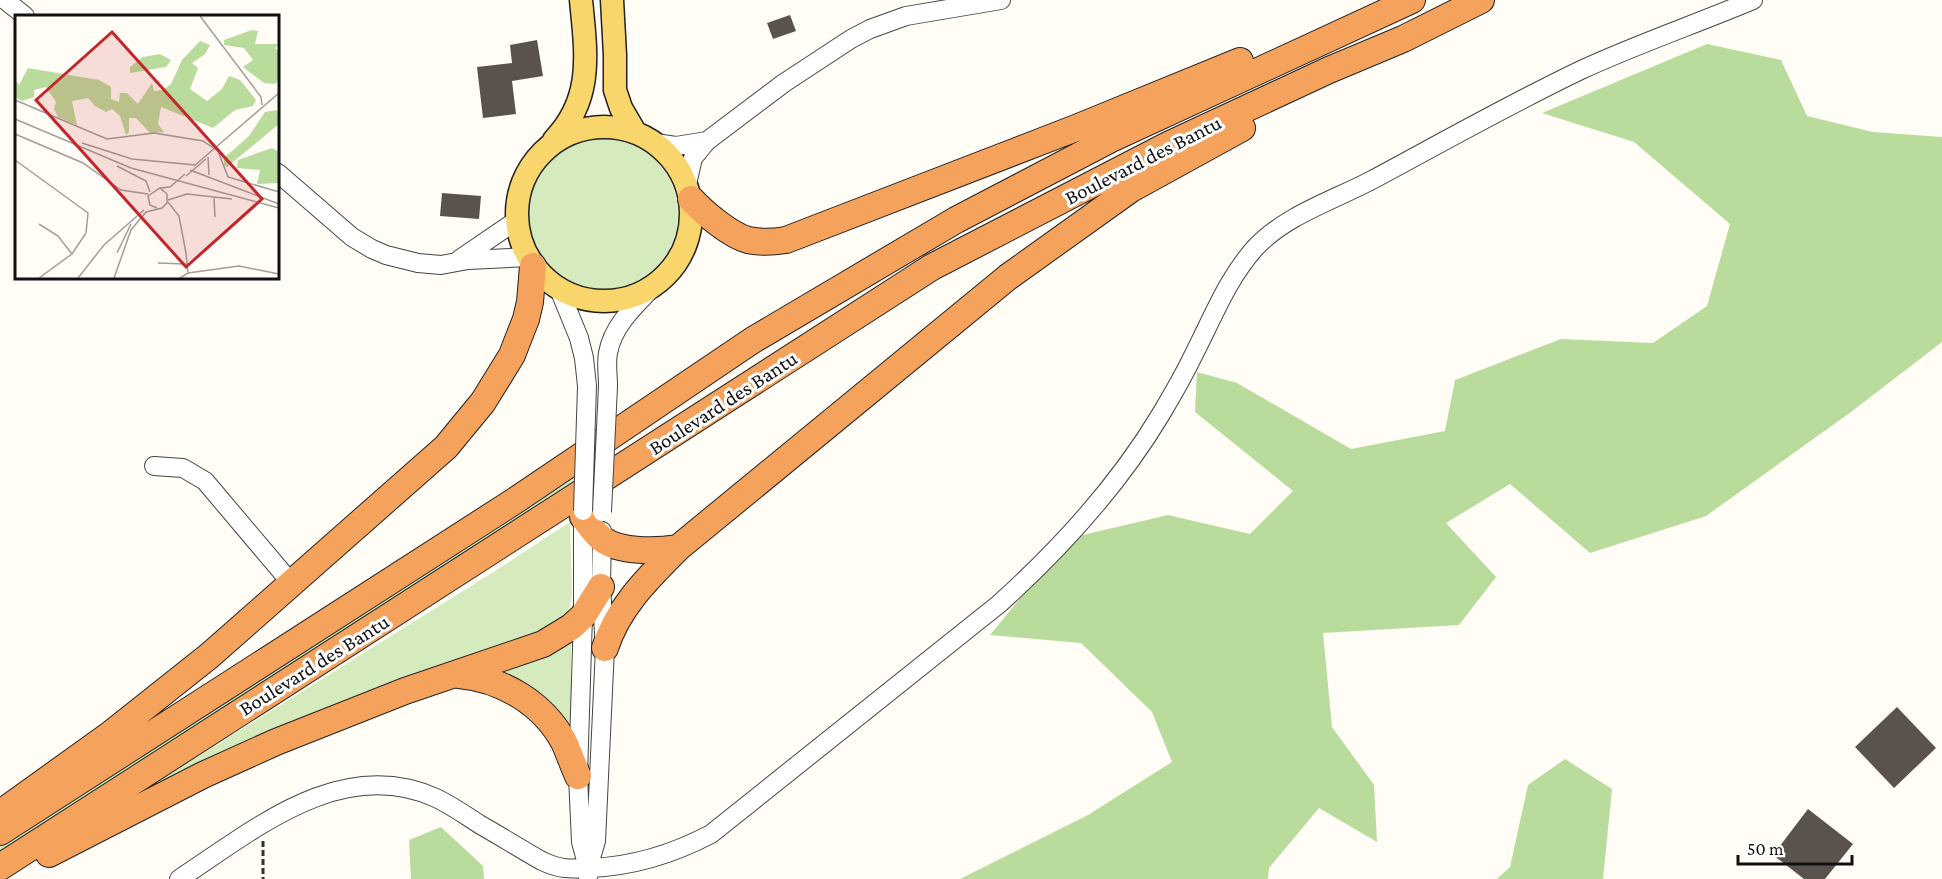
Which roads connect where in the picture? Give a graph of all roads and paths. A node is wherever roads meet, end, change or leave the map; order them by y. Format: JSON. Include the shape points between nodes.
{"nodes":[{"id":1,"x":5,"y":0,"type":"edge"},
{"id":2,"x":581,"y":0,"type":"edge"},
{"id":3,"x":612,"y":0,"type":"edge"},
{"id":4,"x":620,"y":0,"type":"edge"},
{"id":5,"x":1001,"y":0,"type":"edge"},
{"id":6,"x":1387,"y":0,"type":"edge"},
{"id":7,"x":1412,"y":0,"type":"edge"},
{"id":8,"x":1480,"y":0,"type":"edge"},
{"id":9,"x":1753,"y":0,"type":"edge"},
{"id":10,"x":27,"y":10,"type":"edge"},
{"id":11,"x":1402,"y":39,"type":"junction"},
{"id":12,"x":615,"y":55,"type":"junction"},
{"id":13,"x":635,"y":132,"type":"junction"},
{"id":14,"x":707,"y":141,"type":"junction"},
{"id":15,"x":655,"y":142,"type":"junction"},
{"id":16,"x":547,"y":148,"type":"junction"},
{"id":17,"x":279,"y":174,"type":"edge"},
{"id":18,"x":689,"y":192,"type":"junction"},
{"id":19,"x":517,"y":220,"type":"junction"},
{"id":20,"x":457,"y":262,"type":"junction"},
{"id":21,"x":530,"y":262,"type":"junction"},
{"id":22,"x":657,"y":283,"type":"junction"},
{"id":23,"x":559,"y":289,"type":"junction"},
{"id":24,"x":154,"y":466,"type":"dead end"},
{"id":25,"x":589,"y":513,"type":"junction"},
{"id":26,"x":602,"y":539,"type":"junction"},
{"id":27,"x":678,"y":548,"type":"junction"},
{"id":28,"x":292,"y":584,"type":"junction"},
{"id":29,"x":601,"y":587,"type":"junction"},
{"id":30,"x":583,"y":616,"type":"junction"},
{"id":31,"x":605,"y":648,"type":"junction"},
{"id":32,"x":456,"y":675,"type":"junction"},
{"id":33,"x":578,"y":776,"type":"junction"},
{"id":34,"x":0,"y":813,"type":"edge"},
{"id":35,"x":262,"y":824,"type":"junction"},
{"id":36,"x":0,"y":832,"type":"edge"},
{"id":37,"x":0,"y":867,"type":"edge"},
{"id":38,"x":588,"y":874,"type":"edge"},
{"id":39,"x":4,"y":879,"type":"edge"},
{"id":40,"x":179,"y":879,"type":"edge"},
{"id":41,"x":263,"y":879,"type":"edge"}],
"edges":[{"from":1,"to":10,"type":"street"},
{"from":2,"to":16,"type":"main road","via":[[586,62],[580,99],[570,120]]},
{"from":3,"to":12,"type":"main road"},
{"from":4,"to":12,"type":"main road"},
{"from":5,"to":14,"type":"street","via":[[906,16],[870,29],[808,66]]},
{"from":6,"to":18,"type":"highway","via":[[1131,106],[786,240],[747,240],[710,219]]},
{"from":7,"to":36,"type":"highway","name":"Boulevard des Bantu","via":[[1111,139],[956,220],[753,340],[503,509]]},
{"from":8,"to":11,"type":"highway","name":"Boulevard des Bantu"},
{"from":9,"to":38,"type":"street","via":[[1582,69],[1279,228],[1240,267],[1195,354],[1123,471],[1042,565],[999,604],[711,834],[646,861]]},
{"from":11,"to":27,"type":"highway","via":[[1131,189],[1008,277]]},
{"from":11,"to":37,"type":"highway","name":"Boulevard des Bantu","via":[[1168,145],[932,267]]},
{"from":12,"to":13,"type":"main road","via":[[615,90]]},
{"from":13,"to":15,"type":"main road"},
{"from":13,"to":16,"type":"main road","via":[[609,126],[589,128]]},
{"from":14,"to":15,"type":"street","via":[[676,146]]},
{"from":14,"to":18,"type":"street","via":[[693,158]]},
{"from":15,"to":18,"type":"main road","via":[[674,161]]},
{"from":16,"to":19,"type":"main road","via":[[521,186]]},
{"from":17,"to":20,"type":"street","via":[[330,220],[372,249],[418,263]]},
{"from":18,"to":22,"type":"main road","via":[[691,226],[685,246],[676,264]]},
{"from":19,"to":20,"type":"street"},
{"from":19,"to":21,"type":"main road"},
{"from":20,"to":21,"type":"street","via":[[492,258]]},
{"from":21,"to":23,"type":"main road"},
{"from":21,"to":28,"type":"highway","via":[[530,302],[524,327],[507,364],[474,413],[446,447]]},
{"from":22,"to":23,"type":"main road","via":[[634,296],[609,301],[575,297]]},
{"from":22,"to":25,"type":"street","bridge":true,"via":[[628,314],[610,343],[608,386]]},
{"from":23,"to":25,"type":"street","bridge":true,"via":[[584,358]]},
{"from":24,"to":28,"type":"street","via":[[183,468],[205,481]]},
{"from":25,"to":26,"type":"highway"},
{"from":25,"to":30,"type":"street"},
{"from":26,"to":27,"type":"highway","via":[[621,547],[658,551]]},
{"from":26,"to":29,"type":"street"},
{"from":27,"to":31,"type":"highway","via":[[630,599],[611,628]]},
{"from":28,"to":34,"type":"highway","via":[[174,685]]},
{"from":29,"to":30,"type":"highway"},
{"from":29,"to":31,"type":"street"},
{"from":30,"to":32,"type":"highway","via":[[543,644]]},
{"from":30,"to":33,"type":"street"},
{"from":31,"to":38,"type":"street","via":[[596,841]]},
{"from":32,"to":33,"type":"highway","via":[[489,680],[530,703],[564,742]]},
{"from":32,"to":39,"type":"highway","via":[[360,708],[245,755]]},
{"from":33,"to":38,"type":"street","via":[[581,843]]},
{"from":35,"to":38,"type":"street","via":[[314,797],[339,789],[369,785],[411,789],[437,799],[556,868]]},
{"from":35,"to":40,"type":"street"},
{"from":35,"to":41,"type":"path"}]}
